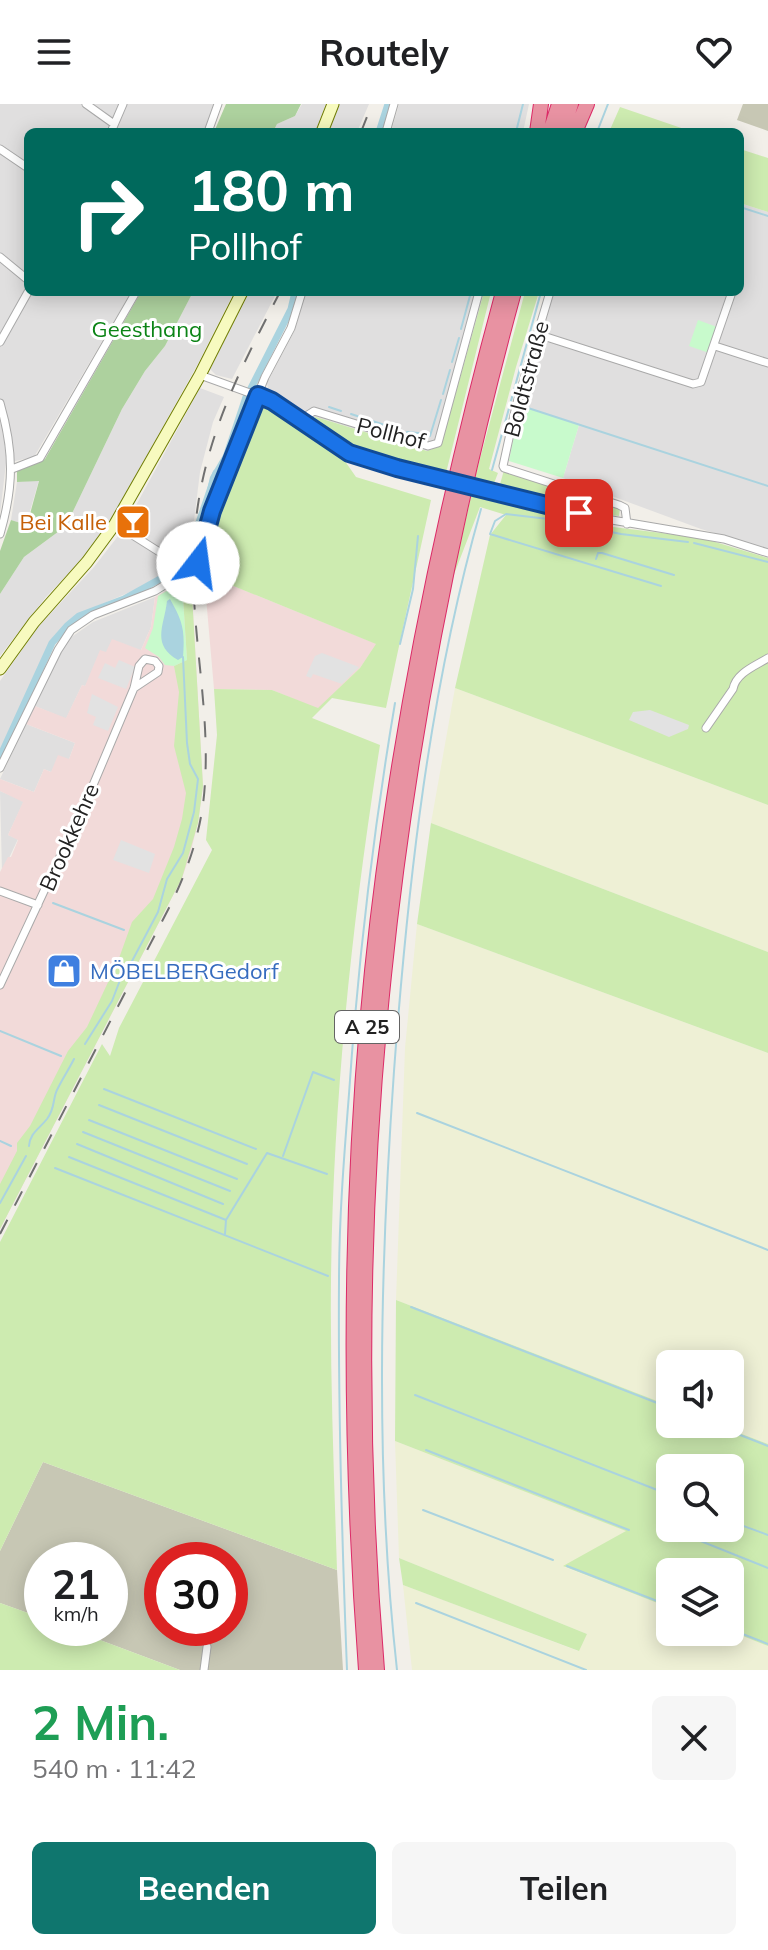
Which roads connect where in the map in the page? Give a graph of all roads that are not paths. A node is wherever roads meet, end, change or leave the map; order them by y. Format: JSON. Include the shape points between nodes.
{"nodes":[{"id":1,"x":86,"y":104,"type":"edge"},
{"id":2,"x":123,"y":104,"type":"edge"},
{"id":3,"x":218,"y":104,"type":"edge"},
{"id":4,"x":394,"y":104,"type":"edge"},
{"id":5,"x":541,"y":104,"type":"edge"},
{"id":6,"x":559,"y":104,"type":"edge"},
{"id":7,"x":571,"y":104,"type":"edge"},
{"id":8,"x":587,"y":104,"type":"edge"},
{"id":9,"x":113,"y":128,"type":"edge"},
{"id":10,"x":209,"y":128,"type":"edge"},
{"id":11,"x":387,"y":128,"type":"edge"},
{"id":12,"x":538,"y":128,"type":"edge"},
{"id":13,"x":551,"y":128,"type":"edge"},
{"id":14,"x":563,"y":128,"type":"edge"},
{"id":15,"x":577,"y":128,"type":"edge"},
{"id":16,"x":0,"y":149,"type":"edge"},
{"id":17,"x":24,"y":165,"type":"edge"},
{"id":18,"x":0,"y":257,"type":"edge"},
{"id":19,"x":24,"y":277,"type":"edge"},
{"id":20,"x":26,"y":296,"type":"edge"},
{"id":21,"x":134,"y":296,"type":"edge"},
{"id":22,"x":240,"y":296,"type":"edge"},
{"id":23,"x":301,"y":296,"type":"edge"},
{"id":24,"x":478,"y":296,"type":"edge"},
{"id":25,"x":502,"y":296,"type":"edge"},
{"id":26,"x":513,"y":296,"type":"edge"},
{"id":27,"x":549,"y":296,"type":"edge"},
{"id":28,"x":731,"y":296,"type":"edge"},
{"id":29,"x":537,"y":334,"type":"junction"},
{"id":30,"x":0,"y":342,"type":"edge"},
{"id":31,"x":715,"y":346,"type":"junction"},
{"id":32,"x":768,"y":363,"type":"edge"},
{"id":33,"x":200,"y":375,"type":"junction"},
{"id":34,"x":258,"y":395,"type":"junction"},
{"id":35,"x":0,"y":403,"type":"edge"},
{"id":36,"x":300,"y":420,"type":"junction"},
{"id":37,"x":12,"y":469,"type":"junction"},
{"id":38,"x":115,"y":524,"type":"junction"},
{"id":39,"x":627,"y":524,"type":"junction"},
{"id":40,"x":0,"y":534,"type":"edge"},
{"id":41,"x":768,"y":553,"type":"edge"},
{"id":42,"x":182,"y":567,"type":"junction"},
{"id":43,"x":768,"y":658,"type":"edge"},
{"id":44,"x":0,"y":669,"type":"edge"},
{"id":45,"x":134,"y":688,"type":"dead end"},
{"id":46,"x":706,"y":728,"type":"dead end"},
{"id":47,"x":0,"y":768,"type":"edge"},
{"id":48,"x":0,"y":891,"type":"edge"},
{"id":49,"x":38,"y":905,"type":"junction"},
{"id":50,"x":0,"y":985,"type":"edge"},
{"id":51,"x":207,"y":1647,"type":"dead end"},
{"id":52,"x":204,"y":1670,"type":"edge"},
{"id":53,"x":366,"y":1670,"type":"edge"},
{"id":54,"x":377,"y":1670,"type":"edge"}],
"edges":[{"from":1,"to":9,"type":"street"},
{"from":2,"to":9,"type":"street"},
{"from":3,"to":10,"type":"street"},
{"from":4,"to":11,"type":"street"},
{"from":5,"to":12,"type":"highway"},
{"from":6,"to":13,"type":"highway"},
{"from":7,"to":14,"type":"highway"},
{"from":8,"to":15,"type":"highway"},
{"from":16,"to":17,"type":"street"},
{"from":18,"to":19,"type":"street"},
{"from":20,"to":30,"type":"street"},
{"from":21,"to":37,"type":"street","via":[[40,458]]},
{"from":22,"to":33,"type":"main road"},
{"from":23,"to":34,"type":"street"},
{"from":24,"to":36,"type":"street","name":"Pollhof","via":[[438,443],[428,446],[314,411]]},
{"from":25,"to":53,"type":"highway","number":"A 25","via":[[453,489],[415,675],[390,827],[369,1013],[353,1345]]},
{"from":26,"to":54,"type":"highway","number":"A 25","via":[[466,478],[425,677],[400,828],[379,1015],[364,1344]]},
{"from":27,"to":29,"type":"street","name":"Boldtstraße"},
{"from":28,"to":31,"type":"street"},
{"from":29,"to":31,"type":"street","via":[[693,384],[701,382]]},
{"from":29,"to":39,"type":"street","name":"Boldtstraße","via":[[503,466],[619,505],[625,508]]},
{"from":31,"to":32,"type":"street"},
{"from":33,"to":34,"type":"street","name":"Pollhof"},
{"from":33,"to":38,"type":"main road"},
{"from":34,"to":36,"type":"street","name":"Pollhof"},
{"from":34,"to":42,"type":"street","via":[[212,511],[198,563]]},
{"from":35,"to":37,"type":"street"},
{"from":36,"to":39,"type":"street","name":"Pollhof","bridge":true,"via":[[349,453]]},
{"from":37,"to":40,"type":"street"},
{"from":38,"to":42,"type":"street"},
{"from":38,"to":44,"type":"main road"},
{"from":39,"to":41,"type":"street","via":[[724,539]]},
{"from":42,"to":47,"type":"street","via":[[155,591],[93,615],[71,630]]},
{"from":43,"to":46,"type":"street","via":[[733,683]]},
{"from":45,"to":49,"type":"street","name":"Brookkehre"},
{"from":48,"to":49,"type":"street"},
{"from":49,"to":50,"type":"street","name":"Brookkehre"},
{"from":51,"to":52,"type":"street"}]}
